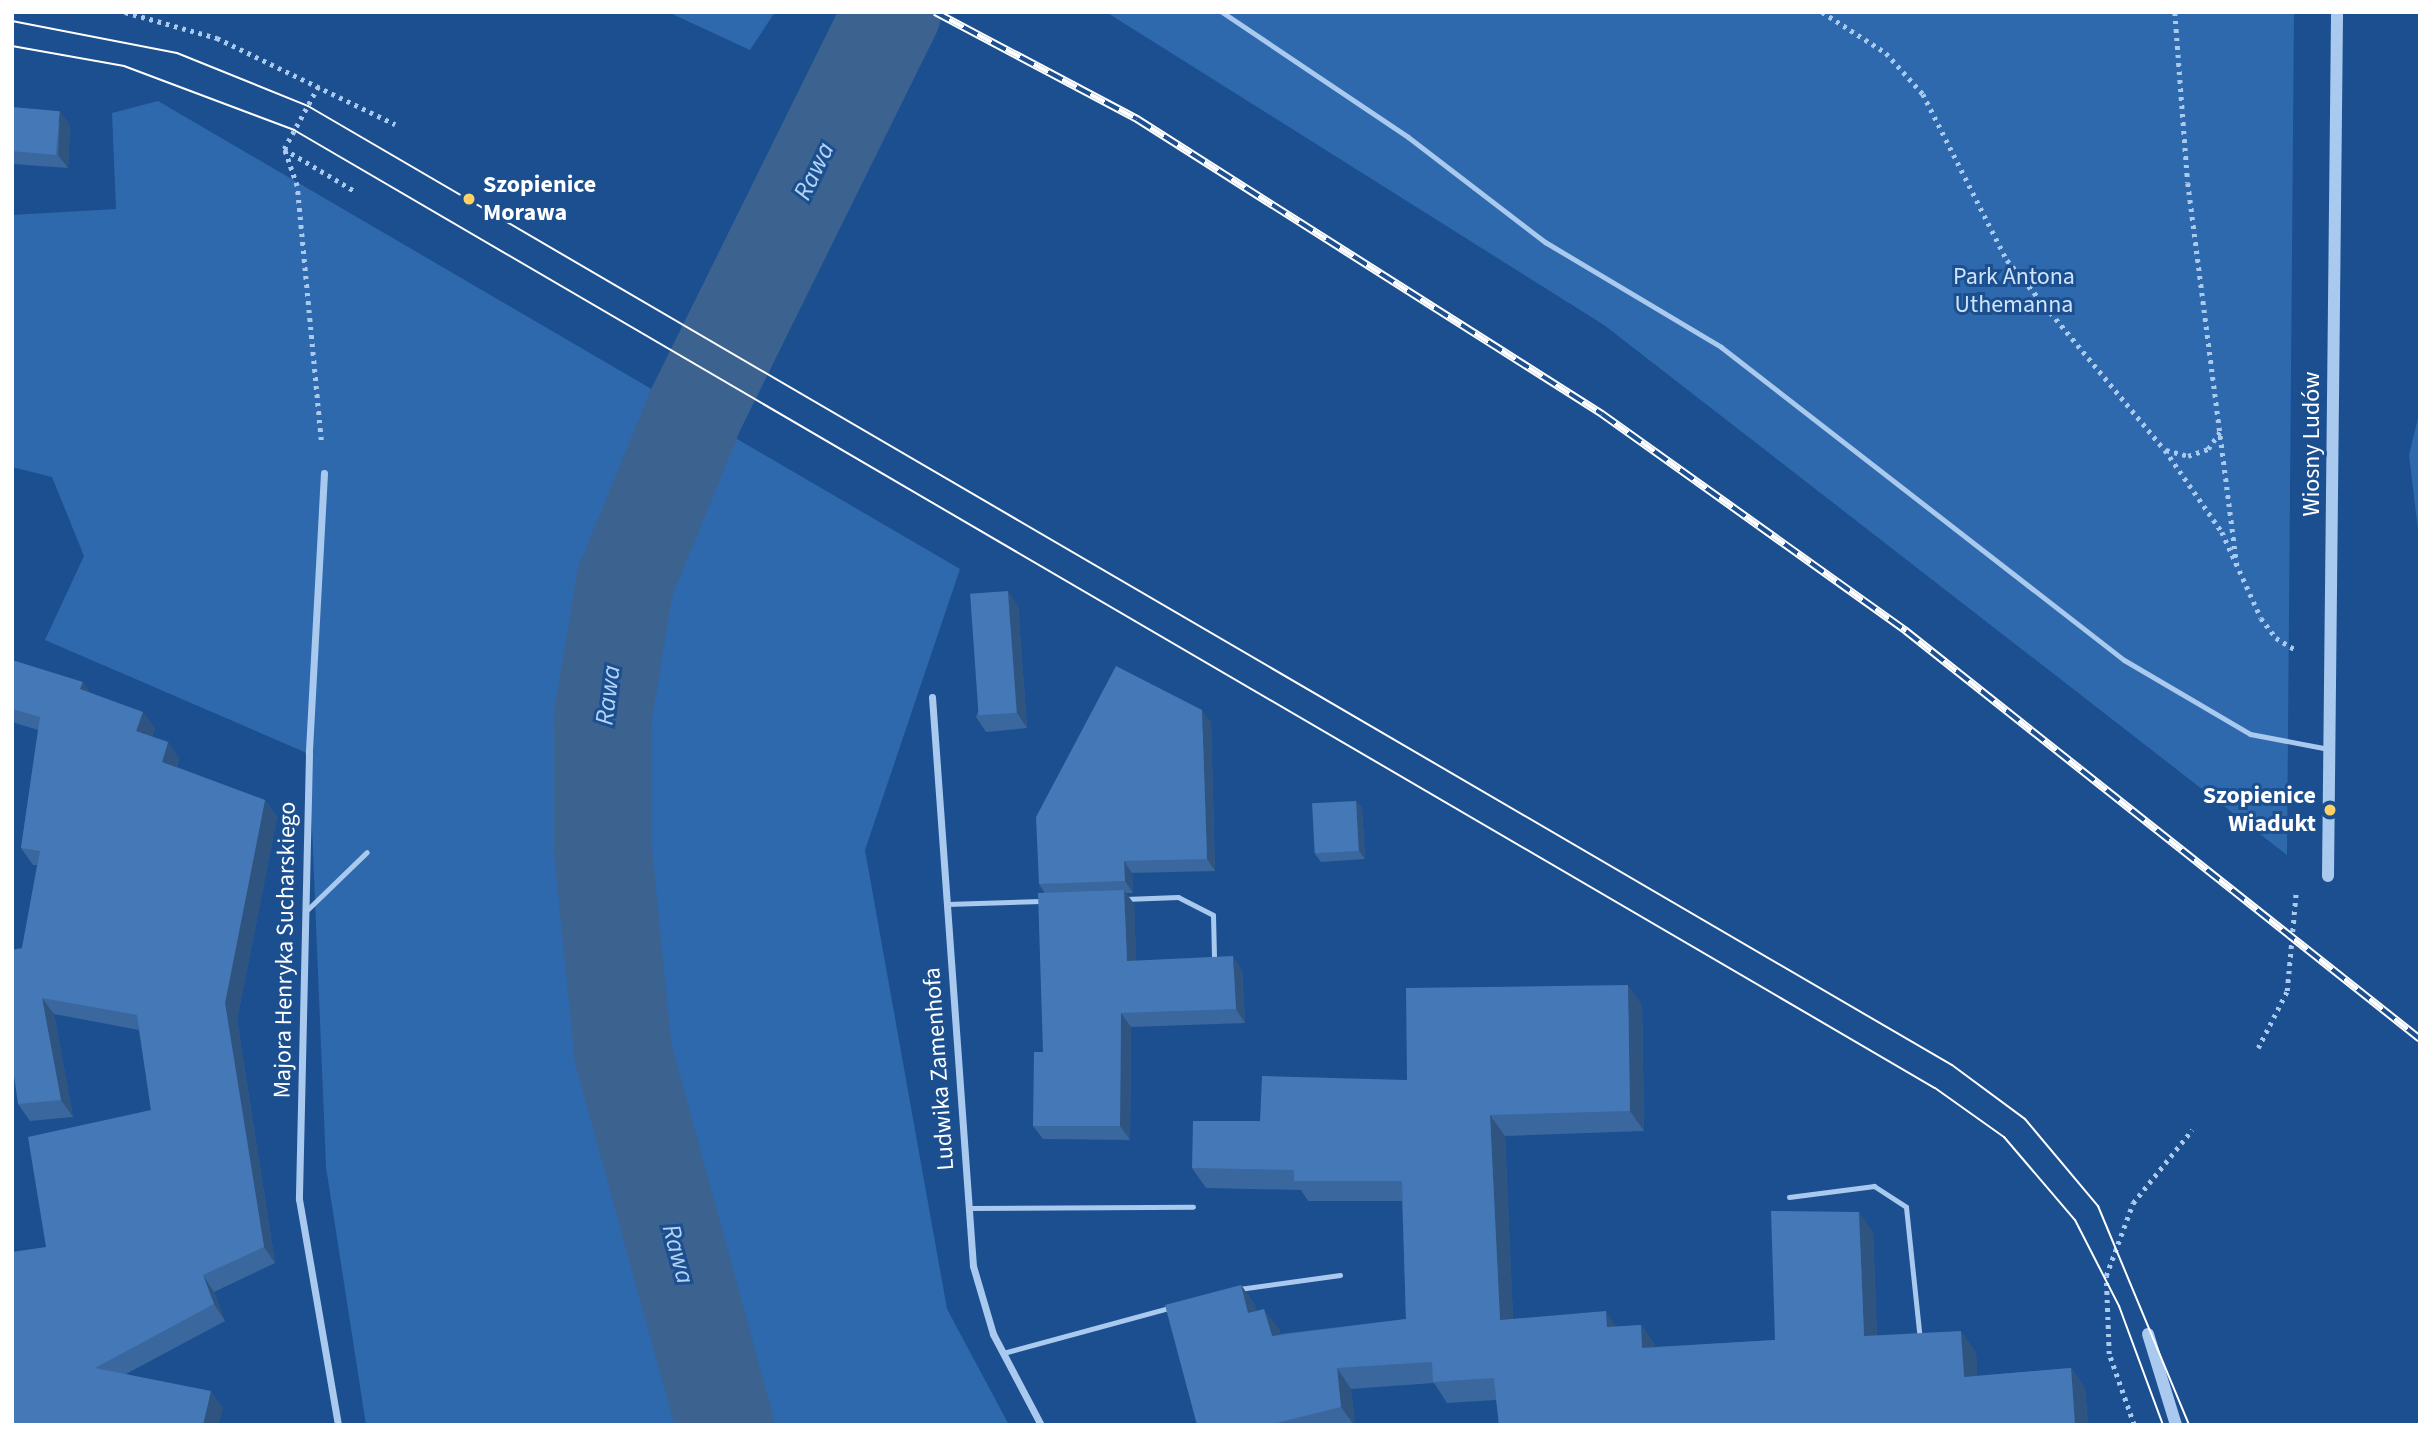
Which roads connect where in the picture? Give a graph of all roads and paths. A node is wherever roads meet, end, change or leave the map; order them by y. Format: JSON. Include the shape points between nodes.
{"nodes":[{"id":1,"x":125,"y":12,"type":"edge"},
{"id":2,"x":1222,"y":12,"type":"edge"},
{"id":3,"x":1822,"y":12,"type":"edge"},
{"id":4,"x":2175,"y":12,"type":"edge"},
{"id":5,"x":2337,"y":12,"type":"edge"},
{"id":6,"x":320,"y":83,"type":"junction"},
{"id":7,"x":395,"y":124,"type":"dead end"},
{"id":8,"x":284,"y":149,"type":"junction"},
{"id":9,"x":356,"y":192,"type":"dead end"},
{"id":10,"x":2221,"y":431,"type":"junction"},
{"id":11,"x":2165,"y":450,"type":"junction"},
{"id":12,"x":324,"y":473,"type":"joint"},
{"id":13,"x":2240,"y":577,"type":"junction"},
{"id":14,"x":2300,"y":652,"type":"dead end"},
{"id":15,"x":932,"y":697,"type":"dead end"},
{"id":16,"x":2332,"y":750,"type":"junction"},
{"id":17,"x":367,"y":852,"type":"dead end"},
{"id":18,"x":2328,"y":876,"type":"dead end"},
{"id":19,"x":2296,"y":884,"type":"dead end"},
{"id":20,"x":1110,"y":899,"type":"edge"},
{"id":21,"x":1056,"y":901,"type":"edge"},
{"id":22,"x":947,"y":904,"type":"junction"},
{"id":23,"x":305,"y":912,"type":"junction"},
{"id":24,"x":1214,"y":957,"type":"edge"},
{"id":25,"x":2258,"y":1048,"type":"dead end"},
{"id":26,"x":2192,"y":1130,"type":"dead end"},
{"id":27,"x":1789,"y":1198,"type":"dead end"},
{"id":28,"x":1193,"y":1207,"type":"dead end"},
{"id":29,"x":969,"y":1208,"type":"junction"},
{"id":30,"x":1340,"y":1275,"type":"dead end"},
{"id":31,"x":1229,"y":1291,"type":"edge"},
{"id":32,"x":1176,"y":1306,"type":"edge"},
{"id":33,"x":2148,"y":1334,"type":"dead end"},
{"id":34,"x":1920,"y":1343,"type":"edge"},
{"id":35,"x":1003,"y":1353,"type":"junction"},
{"id":36,"x":338,"y":1425,"type":"edge"},
{"id":37,"x":1041,"y":1425,"type":"edge"},
{"id":38,"x":2134,"y":1425,"type":"edge"},
{"id":39,"x":2176,"y":1425,"type":"edge"}],
"edges":[{"from":1,"to":6,"type":"path","via":[[217,38]]},
{"from":2,"to":16,"type":"lane","via":[[1408,137],[1545,242],[1721,347],[2124,660],[2250,734]]},
{"from":3,"to":11,"type":"path","via":[[1886,53],[1923,94],[2007,260]]},
{"from":4,"to":10,"type":"path","via":[[2188,183]]},
{"from":5,"to":16,"type":"street","name":"Wiosny Ludów"},
{"from":6,"to":7,"type":"path"},
{"from":6,"to":8,"type":"path"},
{"from":8,"to":9,"type":"path"},
{"from":8,"to":12,"type":"path","via":[[297,186]]},
{"from":10,"to":11,"type":"path","via":[[2208,449],[2188,456]]},
{"from":10,"to":13,"type":"path"},
{"from":11,"to":13,"type":"path","via":[[2222,532]]},
{"from":12,"to":23,"type":"street","name":"Majora Henryka Sucharskiego"},
{"from":13,"to":14,"type":"path","via":[[2276,638]]},
{"from":15,"to":22,"type":"street","name":"Ludwika Zamenhofa"},
{"from":16,"to":18,"type":"street","name":"Wiosny Ludów"},
{"from":17,"to":23,"type":"lane"},
{"from":19,"to":25,"type":"path","via":[[2287,991]]},
{"from":20,"to":24,"type":"lane","via":[[1178,897],[1213,915]]},
{"from":21,"to":22,"type":"lane"},
{"from":22,"to":29,"type":"street","name":"Ludwika Zamenhofa"},
{"from":23,"to":36,"type":"street","name":"Majora Henryka Sucharskiego","via":[[299,1199]]},
{"from":26,"to":38,"type":"path","via":[[2133,1203],[2106,1276],[2109,1354]]},
{"from":27,"to":34,"type":"lane","via":[[1874,1186],[1906,1207]]},
{"from":28,"to":29,"type":"lane"},
{"from":29,"to":35,"type":"street","name":"Ludwika Zamenhofa","via":[[973,1266]]},
{"from":30,"to":31,"type":"lane","via":[[1269,1280]]},
{"from":32,"to":35,"type":"lane"},
{"from":33,"to":39,"type":"street"},
{"from":35,"to":37,"type":"street","name":"Ludwika Zamenhofa"}]}
